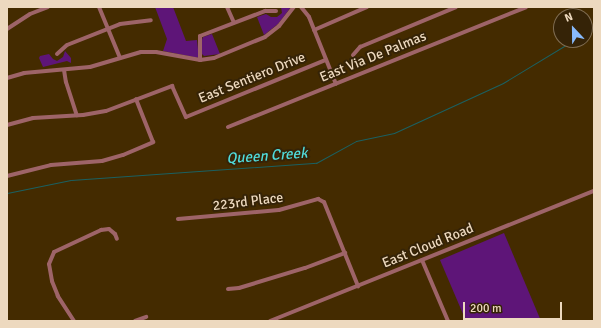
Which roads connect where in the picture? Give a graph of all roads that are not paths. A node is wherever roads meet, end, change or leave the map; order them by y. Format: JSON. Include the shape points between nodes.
{"nodes":[{"id":1,"x":48,"y":7,"type":"edge"},
{"id":2,"x":98,"y":7,"type":"edge"},
{"id":3,"x":227,"y":7,"type":"edge"},
{"id":4,"x":294,"y":7,"type":"edge"},
{"id":5,"x":301,"y":7,"type":"edge"},
{"id":6,"x":367,"y":7,"type":"edge"},
{"id":7,"x":440,"y":7,"type":"edge"},
{"id":8,"x":456,"y":7,"type":"edge"},
{"id":9,"x":526,"y":7,"type":"edge"},
{"id":10,"x":276,"y":11,"type":"dead end"},
{"id":11,"x":443,"y":12,"type":"junction"},
{"id":12,"x":151,"y":20,"type":"dead end"},
{"id":13,"x":234,"y":23,"type":"junction"},
{"id":14,"x":7,"y":29,"type":"edge"},
{"id":15,"x":107,"y":29,"type":"junction"},
{"id":16,"x":314,"y":30,"type":"junction"},
{"id":17,"x":57,"y":54,"type":"dead end"},
{"id":18,"x":353,"y":55,"type":"dead end"},
{"id":19,"x":120,"y":58,"type":"junction"},
{"id":20,"x":200,"y":60,"type":"junction"},
{"id":21,"x":326,"y":60,"type":"junction"},
{"id":22,"x":64,"y":70,"type":"junction"},
{"id":23,"x":7,"y":77,"type":"edge"},
{"id":24,"x":336,"y":84,"type":"junction"},
{"id":25,"x":136,"y":100,"type":"junction"},
{"id":26,"x":77,"y":115,"type":"junction"},
{"id":27,"x":7,"y":125,"type":"edge"},
{"id":28,"x":228,"y":127,"type":"dead end"},
{"id":29,"x":7,"y":176,"type":"edge"},
{"id":30,"x":594,"y":191,"type":"edge"},
{"id":31,"x":178,"y":219,"type":"dead end"},
{"id":32,"x":117,"y":239,"type":"dead end"},
{"id":33,"x":345,"y":253,"type":"junction"},
{"id":34,"x":422,"y":260,"type":"junction"},
{"id":35,"x":358,"y":286,"type":"junction"},
{"id":36,"x":228,"y":289,"type":"dead end"},
{"id":37,"x":146,"y":316,"type":"dead end"},
{"id":38,"x":74,"y":321,"type":"edge"},
{"id":39,"x":135,"y":321,"type":"edge"},
{"id":40,"x":270,"y":321,"type":"edge"},
{"id":41,"x":448,"y":321,"type":"edge"}],
"edges":[{"from":1,"to":14,"type":"street","via":[[30,14]]},
{"from":2,"to":15,"type":"street"},
{"from":3,"to":13,"type":"street"},
{"from":4,"to":20,"type":"street","via":[[279,26],[265,37],[214,58]]},
{"from":5,"to":16,"type":"street","via":[[309,17]]},
{"from":6,"to":16,"type":"street"},
{"from":7,"to":11,"type":"street"},
{"from":8,"to":11,"type":"street"},
{"from":9,"to":24,"type":"street","name":"East Via De Palmas"},
{"from":10,"to":13,"type":"street","via":[[265,11]]},
{"from":11,"to":18,"type":"street","via":[[360,47]]},
{"from":12,"to":15,"type":"street","via":[[120,24]]},
{"from":13,"to":20,"type":"street","via":[[200,36]]},
{"from":15,"to":17,"type":"street","via":[[67,45]]},
{"from":15,"to":19,"type":"street"},
{"from":16,"to":21,"type":"street"},
{"from":19,"to":20,"type":"street","via":[[148,51]]},
{"from":19,"to":22,"type":"street","via":[[95,66]]},
{"from":21,"to":24,"type":"street"},
{"from":21,"to":25,"type":"street","name":"East Sentiero Drive","via":[[186,117],[172,86]]},
{"from":22,"to":23,"type":"street"},
{"from":22,"to":26,"type":"street"},
{"from":24,"to":28,"type":"street","name":"East Via De Palmas"},
{"from":25,"to":26,"type":"street","via":[[106,111]]},
{"from":25,"to":29,"type":"street","via":[[153,142],[102,161],[51,165]]},
{"from":26,"to":27,"type":"street","via":[[34,118]]},
{"from":30,"to":34,"type":"street","name":"East Cloud Road"},
{"from":31,"to":33,"type":"street","name":"223rd Place","via":[[279,210],[318,198],[324,202]]},
{"from":32,"to":38,"type":"street","via":[[109,229],[101,230],[54,252],[49,264],[52,281]]},
{"from":33,"to":35,"type":"street","name":"223rd Place"},
{"from":33,"to":36,"type":"street","via":[[239,288]]},
{"from":34,"to":35,"type":"street","name":"East Cloud Road"},
{"from":34,"to":41,"type":"street"},
{"from":35,"to":40,"type":"street","name":"East Cloud Road"},
{"from":37,"to":39,"type":"street"}]}
